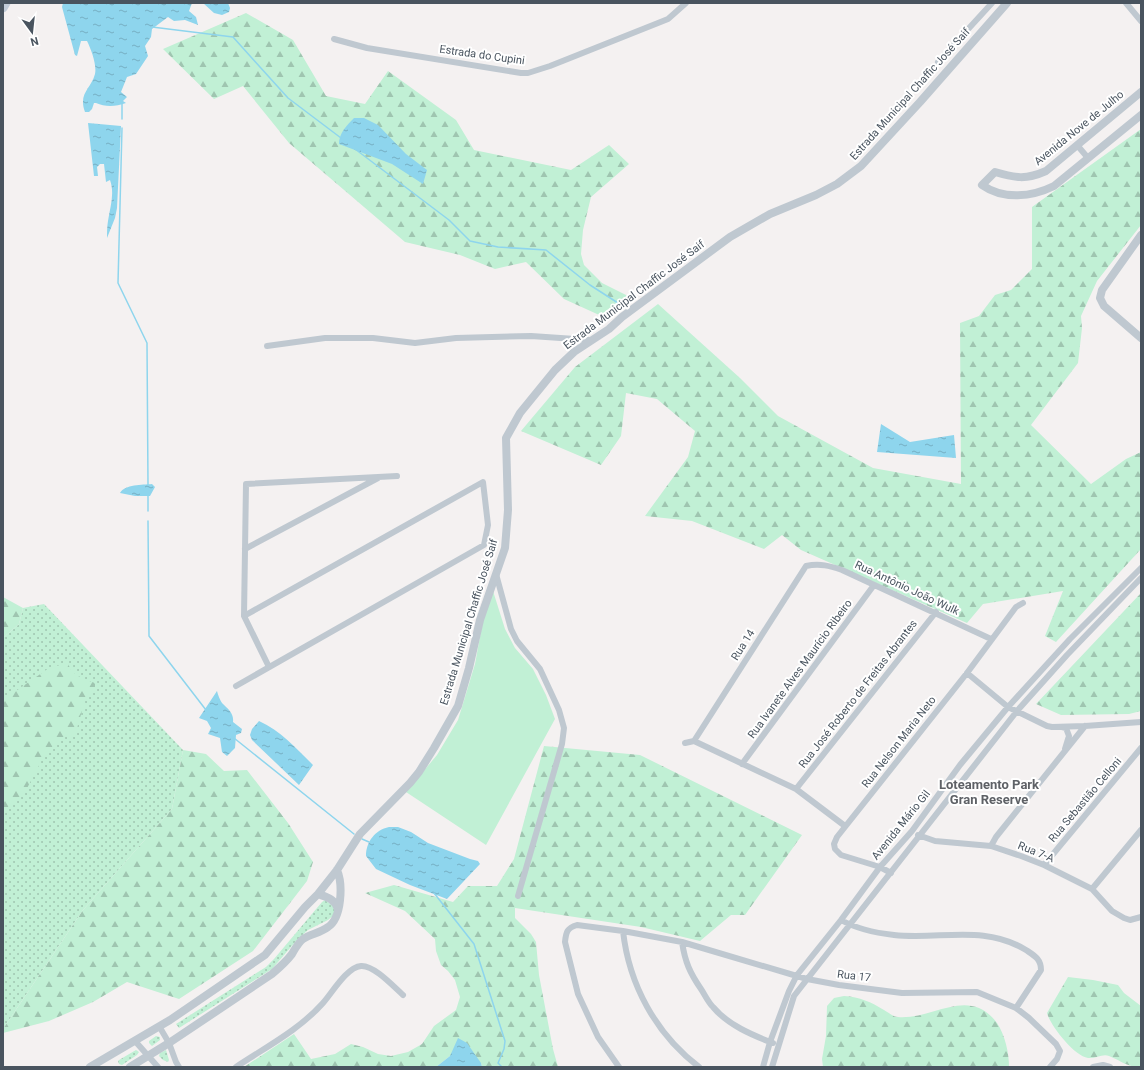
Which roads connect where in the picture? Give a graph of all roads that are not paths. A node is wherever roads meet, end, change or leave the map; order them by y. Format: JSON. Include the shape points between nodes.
{"nodes":[{"id":1,"x":6,"y":3,"type":"edge"},
{"id":2,"x":686,"y":3,"type":"edge"},
{"id":3,"x":992,"y":3,"type":"edge"},
{"id":4,"x":1007,"y":3,"type":"edge"},
{"id":5,"x":1126,"y":3,"type":"edge"},
{"id":6,"x":3,"y":8,"type":"edge"},
{"id":7,"x":1141,"y":21,"type":"edge"},
{"id":8,"x":334,"y":39,"type":"dead end"},
{"id":9,"x":938,"y":62,"type":"dead end"},
{"id":10,"x":1141,"y":92,"type":"edge"},
{"id":11,"x":1141,"y":115,"type":"edge"},
{"id":12,"x":1077,"y":145,"type":"junction"},
{"id":13,"x":1088,"y":158,"type":"junction"},
{"id":14,"x":1141,"y":235,"type":"edge"},
{"id":15,"x":1141,"y":338,"type":"edge"},
{"id":16,"x":590,"y":340,"type":"junction"},
{"id":17,"x":267,"y":346,"type":"dead end"},
{"id":18,"x":397,"y":476,"type":"dead end"},
{"id":19,"x":380,"y":477,"type":"junction"},
{"id":20,"x":245,"y":549,"type":"junction"},
{"id":21,"x":813,"y":564,"type":"joint"},
{"id":22,"x":1141,"y":568,"type":"edge"},
{"id":23,"x":496,"y":574,"type":"junction"},
{"id":24,"x":1141,"y":578,"type":"edge"},
{"id":25,"x":874,"y":585,"type":"junction"},
{"id":26,"x":1114,"y":595,"type":"junction"},
{"id":27,"x":1119,"y":600,"type":"junction"},
{"id":28,"x":1023,"y":603,"type":"dead end"},
{"id":29,"x":936,"y":612,"type":"junction"},
{"id":30,"x":244,"y":616,"type":"junction"},
{"id":31,"x":991,"y":639,"type":"junction"},
{"id":32,"x":1061,"y":649,"type":"junction"},
{"id":33,"x":1067,"y":655,"type":"junction"},
{"id":34,"x":269,"y":667,"type":"junction"},
{"id":35,"x":967,"y":672,"type":"junction"},
{"id":36,"x":236,"y":686,"type":"dead end"},
{"id":37,"x":1008,"y":707,"type":"junction"},
{"id":38,"x":1017,"y":711,"type":"junction"},
{"id":39,"x":1139,"y":723,"type":"edge"},
{"id":40,"x":1085,"y":726,"type":"junction"},
{"id":41,"x":1062,"y":727,"type":"junction"},
{"id":42,"x":694,"y":741,"type":"junction"},
{"id":43,"x":685,"y":743,"type":"dead end"},
{"id":44,"x":1141,"y":748,"type":"edge"},
{"id":45,"x":1064,"y":754,"type":"junction"},
{"id":46,"x":742,"y":764,"type":"junction"},
{"id":47,"x":960,"y":765,"type":"junction"},
{"id":48,"x":970,"y":772,"type":"junction"},
{"id":49,"x":796,"y":789,"type":"junction"},
{"id":50,"x":845,"y":826,"type":"junction"},
{"id":51,"x":1141,"y":830,"type":"edge"},
{"id":52,"x":912,"y":831,"type":"junction"},
{"id":53,"x":920,"y":837,"type":"junction"},
{"id":54,"x":991,"y":846,"type":"junction"},
{"id":55,"x":1044,"y":865,"type":"junction"},
{"id":56,"x":880,"y":867,"type":"junction"},
{"id":57,"x":337,"y":870,"type":"junction"},
{"id":58,"x":891,"y":873,"type":"junction"},
{"id":59,"x":1092,"y":890,"type":"junction"},
{"id":60,"x":318,"y":894,"type":"junction"},
{"id":61,"x":518,"y":896,"type":"dead end"},
{"id":62,"x":338,"y":910,"type":"junction"},
{"id":63,"x":1141,"y":917,"type":"edge"},
{"id":64,"x":841,"y":920,"type":"junction"},
{"id":65,"x":850,"y":925,"type":"junction"},
{"id":66,"x":623,"y":931,"type":"junction"},
{"id":67,"x":682,"y":942,"type":"junction"},
{"id":68,"x":798,"y":975,"type":"junction"},
{"id":69,"x":807,"y":979,"type":"junction"},
{"id":70,"x":403,"y":996,"type":"dead end"},
{"id":71,"x":1016,"y":1008,"type":"junction"},
{"id":72,"x":778,"y":1021,"type":"junction"},
{"id":73,"x":784,"y":1024,"type":"junction"},
{"id":74,"x":159,"y":1026,"type":"junction"},
{"id":75,"x":135,"y":1041,"type":"junction"},
{"id":76,"x":770,"y":1042,"type":"junction"},
{"id":77,"x":170,"y":1043,"type":"junction"},
{"id":78,"x":778,"y":1045,"type":"junction"},
{"id":79,"x":148,"y":1056,"type":"junction"},
{"id":80,"x":90,"y":1067,"type":"edge"},
{"id":81,"x":130,"y":1067,"type":"edge"},
{"id":82,"x":158,"y":1067,"type":"edge"},
{"id":83,"x":179,"y":1067,"type":"edge"},
{"id":84,"x":236,"y":1067,"type":"edge"},
{"id":85,"x":619,"y":1067,"type":"edge"},
{"id":86,"x":699,"y":1067,"type":"edge"},
{"id":87,"x":763,"y":1067,"type":"edge"},
{"id":88,"x":772,"y":1067,"type":"edge"},
{"id":89,"x":1050,"y":1067,"type":"edge"},
{"id":90,"x":1093,"y":1067,"type":"edge"},
{"id":91,"x":1110,"y":1067,"type":"edge"}],
"edges":[{"from":1,"to":6,"type":"main road"},
{"from":2,"to":8,"type":"street","name":"Estrada do Cupini","via":[[663,21],[550,66],[524,73],[367,48]]},
{"from":3,"to":9,"type":"street"},
{"from":4,"to":16,"type":"street","name":"Estrada Municipal Chaffic José Saif","via":[[861,166],[837,184],[770,214],[730,237],[628,312],[609,329]]},
{"from":5,"to":7,"type":"street"},
{"from":10,"to":12,"type":"street","name":"Avenida Nove de Julho"},
{"from":11,"to":13,"type":"street","name":"Avenida Nove de Julho"},
{"from":12,"to":13,"type":"street"},
{"from":12,"to":13,"type":"street","name":"Avenida Nove de Julho","via":[[1046,171],[1036,176],[1020,178],[995,172],[982,185],[994,192],[1008,194],[1043,192]]},
{"from":14,"to":15,"type":"street","via":[[1102,290],[1100,298],[1104,306]]},
{"from":16,"to":17,"type":"street","via":[[531,336],[456,338],[415,343],[374,338],[325,338]]},
{"from":16,"to":23,"type":"street","name":"Estrada Municipal Chaffic José Saif","via":[[555,370],[520,413],[506,438],[508,510],[505,548]]},
{"from":18,"to":19,"type":"street"},
{"from":19,"to":20,"type":"street"},
{"from":19,"to":20,"type":"street","via":[[246,484]]},
{"from":20,"to":30,"type":"street"},
{"from":21,"to":25,"type":"street","name":"Rua Antônio João Wulk","via":[[826,564]]},
{"from":21,"to":42,"type":"street","name":"Rua 14","via":[[806,566],[799,575]]},
{"from":22,"to":26,"type":"street","name":"Avenida Mário Gil"},
{"from":23,"to":57,"type":"street","name":"Estrada Municipal Chaffic José Saif","via":[[480,620],[458,706],[410,783],[360,834]]},
{"from":23,"to":61,"type":"street","via":[[510,629],[540,669],[559,710],[564,728],[562,744]]},
{"from":24,"to":27,"type":"street","name":"Avenida Mário Gil"},
{"from":25,"to":29,"type":"street","name":"Rua Antônio João Wulk"},
{"from":25,"to":46,"type":"street","name":"Rua lvanete Alves Maurício Ribeiro"},
{"from":26,"to":27,"type":"street"},
{"from":26,"to":32,"type":"street","name":"Avenida Mário Gil"},
{"from":27,"to":33,"type":"street","name":"Avenida Mário Gil"},
{"from":28,"to":31,"type":"street","name":"Rua Nelson Maria Neto","via":[[1016,607]]},
{"from":29,"to":31,"type":"street","name":"Rua Antônio João Wulk"},
{"from":29,"to":49,"type":"street","name":"Rua José Roberto de Freitas Abrantes"},
{"from":30,"to":34,"type":"street"},
{"from":30,"to":34,"type":"street","via":[[483,482],[488,525],[484,545]]},
{"from":31,"to":35,"type":"street","name":"Rua Nelson Maria Neto"},
{"from":32,"to":33,"type":"street"},
{"from":32,"to":37,"type":"street","name":"Avenida Mário Gil"},
{"from":33,"to":38,"type":"street","name":"Avenida Mário Gil"},
{"from":34,"to":36,"type":"street"},
{"from":35,"to":37,"type":"street"},
{"from":35,"to":50,"type":"street","name":"Rua Nelson Maria Neto"},
{"from":37,"to":38,"type":"street"},
{"from":37,"to":47,"type":"street","name":"Avenida Mário Gil"},
{"from":38,"to":41,"type":"street","via":[[1047,726]]},
{"from":38,"to":48,"type":"street","name":"Avenida Mário Gil"},
{"from":39,"to":40,"type":"street"},
{"from":40,"to":41,"type":"street"},
{"from":40,"to":45,"type":"street"},
{"from":41,"to":45,"type":"street","via":[[1066,728],[1070,736]]},
{"from":42,"to":43,"type":"street"},
{"from":42,"to":46,"type":"street"},
{"from":44,"to":55,"type":"street","name":"Rua Sebastião Celloni"},
{"from":45,"to":54,"type":"street"},
{"from":46,"to":49,"type":"street"},
{"from":47,"to":48,"type":"street"},
{"from":47,"to":52,"type":"street","name":"Avenida Mário Gil"},
{"from":48,"to":53,"type":"street","name":"Avenida Mário Gil"},
{"from":49,"to":50,"type":"street"},
{"from":50,"to":56,"type":"street","name":"Rua Nelson Maria Neto","via":[[837,836],[835,849],[841,855]]},
{"from":51,"to":59,"type":"street"},
{"from":52,"to":53,"type":"street","name":"Rua 7-A"},
{"from":52,"to":56,"type":"street","name":"Avenida Mário Gil"},
{"from":53,"to":54,"type":"street","name":"Rua 7-A","via":[[935,842]]},
{"from":53,"to":58,"type":"street","name":"Avenida Mário Gil"},
{"from":54,"to":55,"type":"street","name":"Rua 7-A"},
{"from":55,"to":59,"type":"street","name":"Rua 7-A"},
{"from":56,"to":58,"type":"street","name":"Rua Nelson Maria Neto"},
{"from":56,"to":64,"type":"street","name":"Avenida Mário Gil"},
{"from":57,"to":60,"type":"street","name":"Estrada Municipal Chaffic José Saif"},
{"from":57,"to":62,"type":"street","via":[[340,877]]},
{"from":58,"to":65,"type":"street","name":"Avenida Mário Gil"},
{"from":59,"to":63,"type":"street","name":"Rua 7-A","via":[[1112,911],[1124,918],[1130,920]]},
{"from":60,"to":62,"type":"street","via":[[333,900]]},
{"from":60,"to":74,"type":"street","name":"Estrada Municipal Chaffic José Saif","via":[[265,955]]},
{"from":62,"to":77,"type":"street","via":[[331,925],[302,940],[272,974]]},
{"from":64,"to":65,"type":"street"},
{"from":64,"to":68,"type":"street","name":"Avenida Mário Gil"},
{"from":65,"to":69,"type":"street","name":"Avenida Mário Gil"},
{"from":65,"to":71,"type":"street","via":[[895,936],[986,935],[1014,942],[1038,957],[1041,962],[1041,970]]},
{"from":66,"to":67,"type":"street","name":"Rua 17"},
{"from":66,"to":85,"type":"street","name":"Rua 17","via":[[577,925],[570,927],[566,933],[578,994],[598,1037]]},
{"from":66,"to":86,"type":"street","via":[[635,982],[647,1009],[665,1036],[686,1058]]},
{"from":67,"to":68,"type":"street","name":"Rua 17"},
{"from":67,"to":76,"type":"street","via":[[690,973],[713,1008],[743,1030]]},
{"from":68,"to":69,"type":"street","name":"Rua 17"},
{"from":68,"to":72,"type":"street","name":"Avenida Mário Gil"},
{"from":69,"to":71,"type":"street","name":"Rua 17","via":[[902,993],[977,992]]},
{"from":69,"to":73,"type":"street","name":"Avenida Mário Gil","via":[[794,996]]},
{"from":70,"to":84,"type":"street","via":[[372,968],[357,966],[349,971],[324,1002],[303,1022]]},
{"from":71,"to":89,"type":"street","name":"Rua 17","via":[[1056,1044],[1060,1051]]},
{"from":72,"to":73,"type":"street"},
{"from":72,"to":76,"type":"street","name":"Avenida Mário Gil"},
{"from":73,"to":78,"type":"street","name":"Avenida Mário Gil"},
{"from":74,"to":75,"type":"street","name":"Estrada Municipal Chaffic José Saif"},
{"from":74,"to":77,"type":"street"},
{"from":75,"to":79,"type":"street"},
{"from":75,"to":80,"type":"street","name":"Estrada Municipal Chaffic José Saif"},
{"from":76,"to":78,"type":"street"},
{"from":76,"to":87,"type":"street","name":"Avenida Mário Gil"},
{"from":77,"to":79,"type":"street"},
{"from":77,"to":83,"type":"street"},
{"from":78,"to":88,"type":"street","name":"Avenida Mário Gil"},
{"from":79,"to":81,"type":"street"},
{"from":79,"to":82,"type":"street"},
{"from":90,"to":91,"type":"street"}]}
